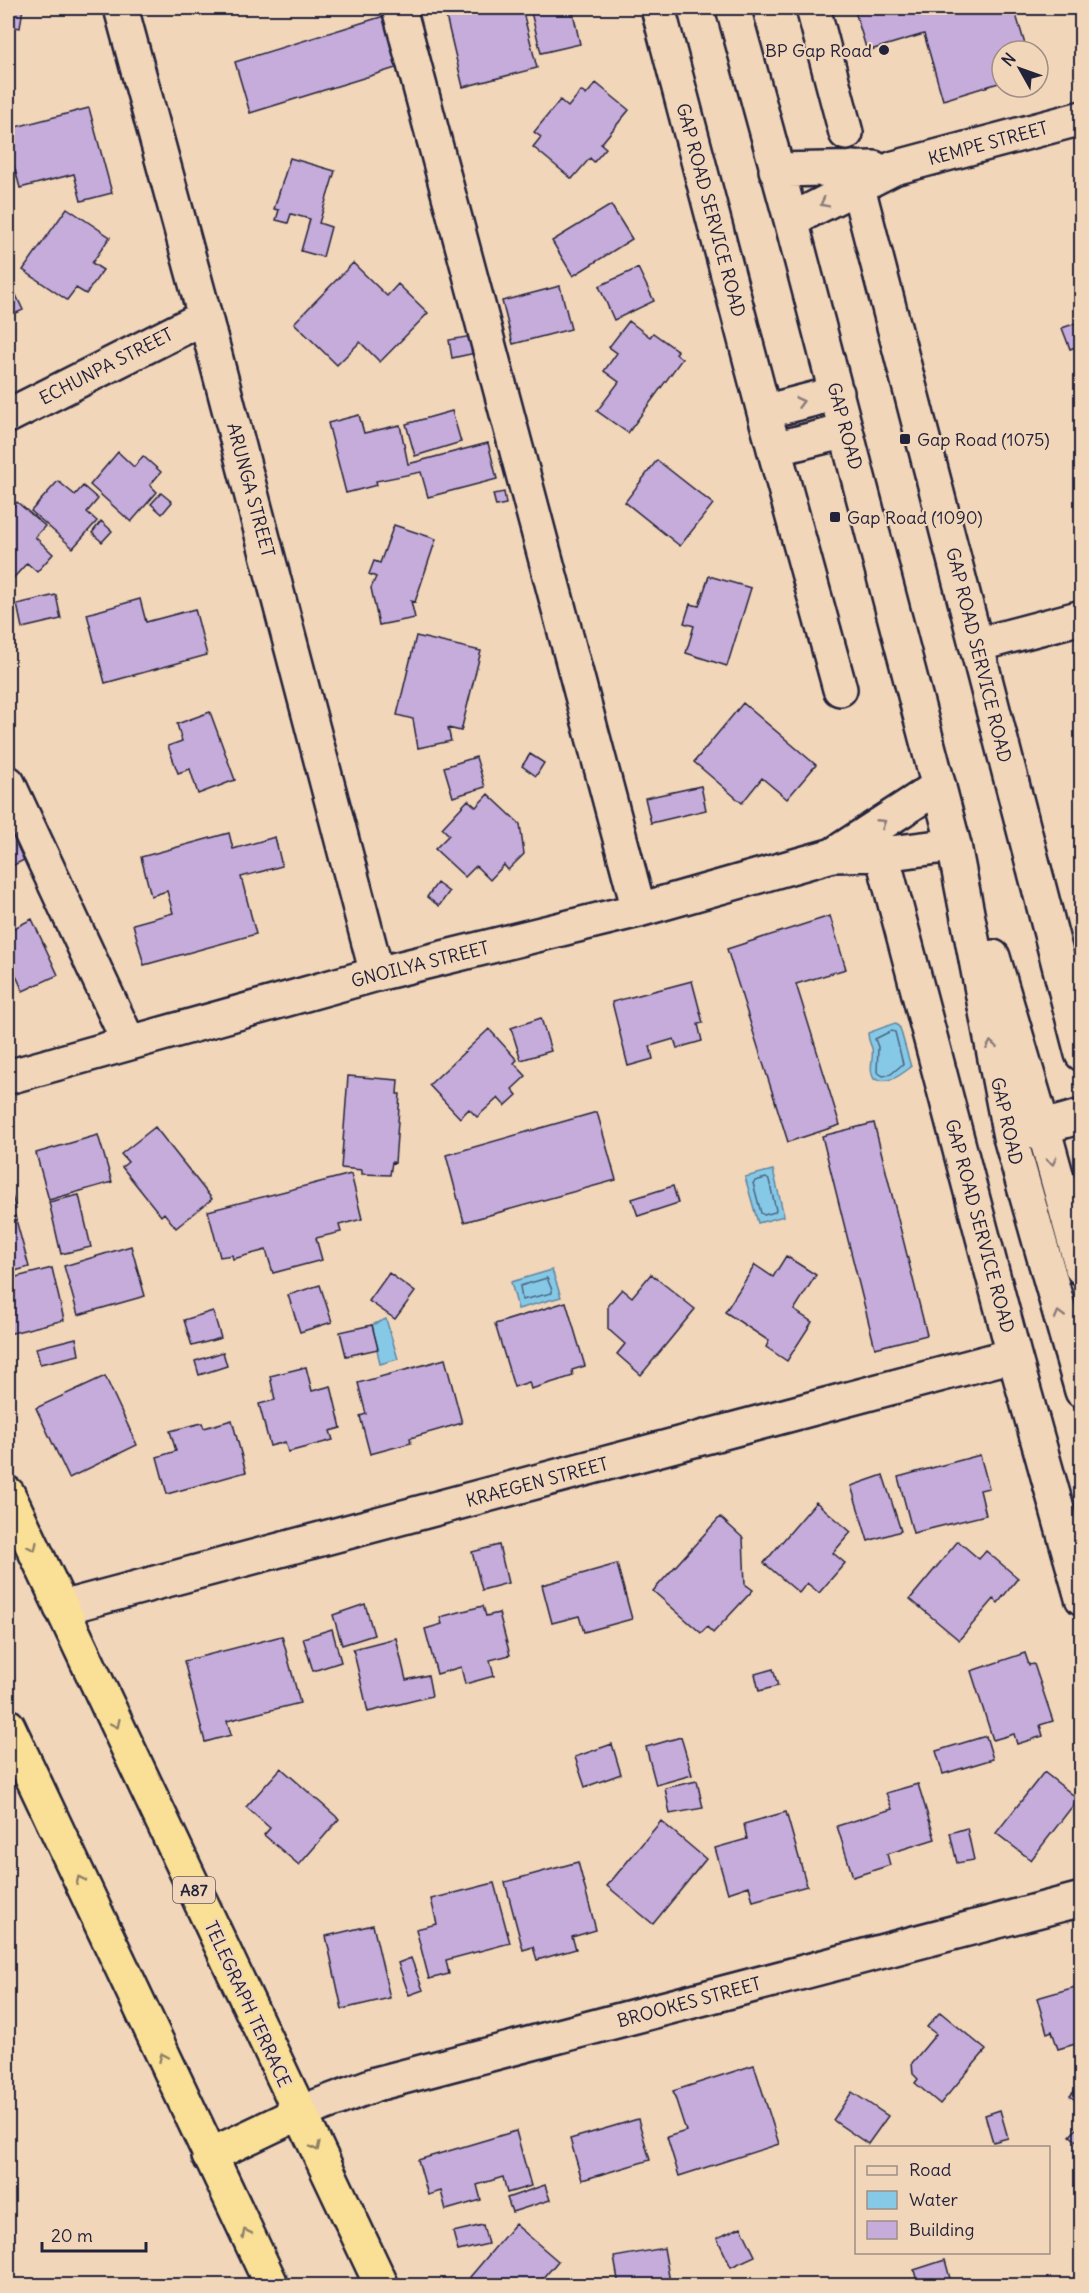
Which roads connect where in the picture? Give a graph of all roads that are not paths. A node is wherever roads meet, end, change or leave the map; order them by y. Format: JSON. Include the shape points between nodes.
{"nodes":[{"id":1,"x":121,"y":8,"type":"edge"},
{"id":2,"x":399,"y":8,"type":"edge"},
{"id":3,"x":658,"y":8,"type":"edge"},
{"id":4,"x":733,"y":8,"type":"edge"},
{"id":5,"x":813,"y":8,"type":"edge"},
{"id":6,"x":1082,"y":118,"type":"edge"},
{"id":7,"x":846,"y":133,"type":"dead end"},
{"id":8,"x":776,"y":170,"type":"junction"},
{"id":9,"x":855,"y":177,"type":"junction"},
{"id":10,"x":791,"y":220,"type":"junction"},
{"id":11,"x":205,"y":317,"type":"junction"},
{"id":12,"x":837,"y":393,"type":"junction"},
{"id":13,"x":764,"y":412,"type":"junction"},
{"id":14,"x":8,"y":416,"type":"edge"},
{"id":15,"x":846,"y":431,"type":"junction"},
{"id":16,"x":774,"y":450,"type":"junction"},
{"id":17,"x":1082,"y":617,"type":"edge"},
{"id":18,"x":976,"y":645,"type":"junction"},
{"id":19,"x":840,"y":689,"type":"dead end"},
{"id":20,"x":8,"y":783,"type":"edge"},
{"id":21,"x":939,"y":786,"type":"junction"},
{"id":22,"x":954,"y":845,"type":"junction"},
{"id":23,"x":882,"y":854,"type":"junction"},
{"id":24,"x":833,"y":855,"type":"junction"},
{"id":25,"x":639,"y":910,"type":"junction"},
{"id":26,"x":377,"y":974,"type":"junction"},
{"id":27,"x":129,"y":1043,"type":"junction"},
{"id":28,"x":1082,"y":1054,"type":"edge"},
{"id":29,"x":8,"y":1077,"type":"edge"},
{"id":30,"x":1082,"y":1116,"type":"edge"},
{"id":31,"x":1043,"y":1127,"type":"junction"},
{"id":32,"x":1010,"y":1137,"type":"junction"},
{"id":33,"x":1082,"y":1268,"type":"edge"},
{"id":34,"x":1014,"y":1355,"type":"junction"},
{"id":35,"x":1082,"y":1391,"type":"edge"},
{"id":36,"x":8,"y":1494,"type":"edge"},
{"id":37,"x":1082,"y":1598,"type":"edge"},
{"id":38,"x":61,"y":1608,"type":"junction"},
{"id":39,"x":8,"y":1726,"type":"edge"},
{"id":40,"x":1082,"y":1899,"type":"edge"},
{"id":41,"x":299,"y":2113,"type":"junction"},
{"id":42,"x":209,"y":2156,"type":"junction"},
{"id":43,"x":272,"y":2286,"type":"edge"},
{"id":44,"x":382,"y":2286,"type":"edge"}],
"edges":[{"from":1,"to":11,"type":"street","name":"ARUNGA STREET"},
{"from":2,"to":25,"type":"street"},
{"from":3,"to":13,"type":"street","name":"GAP ROAD SERVICE ROAD"},
{"from":4,"to":8,"type":"street","name":"GAP ROAD"},
{"from":5,"to":7,"type":"street"},
{"from":6,"to":9,"type":"street","name":"KEMPE STREET"},
{"from":8,"to":9,"type":"street","name":"KEMPE STREET"},
{"from":8,"to":10,"type":"street","name":"GAP ROAD"},
{"from":9,"to":10,"type":"street","name":"KEMPE STREET","one_way":true},
{"from":9,"to":18,"type":"street","name":"GAP ROAD SERVICE ROAD"},
{"from":10,"to":12,"type":"street","name":"GAP ROAD"},
{"from":11,"to":14,"type":"street","name":"ECHUNPA STREET"},
{"from":11,"to":26,"type":"street","name":"ARUNGA STREET"},
{"from":13,"to":12,"type":"street","one_way":true},
{"from":12,"to":15,"type":"street","name":"GAP ROAD"},
{"from":13,"to":16,"type":"street","name":"GAP ROAD SERVICE ROAD"},
{"from":15,"to":16,"type":"street"},
{"from":15,"to":21,"type":"street","name":"GAP ROAD"},
{"from":16,"to":19,"type":"street","name":"GAP ROAD SERVICE ROAD"},
{"from":17,"to":18,"type":"street"},
{"from":18,"to":28,"type":"street","name":"GAP ROAD SERVICE ROAD"},
{"from":20,"to":27,"type":"street"},
{"from":21,"to":22,"type":"street","name":"GAP ROAD"},
{"from":24,"to":21,"type":"street","name":"GNOILYA STREET","one_way":true},
{"from":22,"to":23,"type":"street","name":"GNOILYA STREET"},
{"from":22,"to":31,"type":"street","name":"GAP ROAD","via":[[995,963]]},
{"from":32,"to":22,"type":"street","name":"GAP ROAD","one_way":true},
{"from":23,"to":24,"type":"street","name":"GNOILYA STREET"},
{"from":23,"to":34,"type":"street","name":"GAP ROAD SERVICE ROAD"},
{"from":24,"to":25,"type":"street","name":"GNOILYA STREET"},
{"from":25,"to":26,"type":"street","name":"GNOILYA STREET"},
{"from":26,"to":27,"type":"street","name":"GNOILYA STREET"},
{"from":27,"to":29,"type":"street","name":"GNOILYA STREET"},
{"from":30,"to":31,"type":"street"},
{"from":31,"to":32,"type":"street"},
{"from":31,"to":33,"type":"street","name":"GAP ROAD","one_way":true},
{"from":35,"to":32,"type":"street","name":"GAP ROAD","one_way":true},
{"from":34,"to":37,"type":"street","name":"GAP ROAD SERVICE ROAD"},
{"from":34,"to":38,"type":"street","name":"KRAEGEN STREET"},
{"from":36,"to":38,"type":"highway","name":"TELEGRAPH TERRACE","number":"A87","one_way":true},
{"from":38,"to":41,"type":"highway","name":"TELEGRAPH TERRACE","number":"A87","one_way":true},
{"from":42,"to":39,"type":"highway","one_way":true},
{"from":40,"to":41,"type":"street","name":"BROOKES STREET","via":[[376,2084]]},
{"from":41,"to":42,"type":"highway"},
{"from":41,"to":44,"type":"highway","name":"TELEGRAPH TERRACE","number":"A87","one_way":true},
{"from":43,"to":42,"type":"highway","one_way":true}]}
